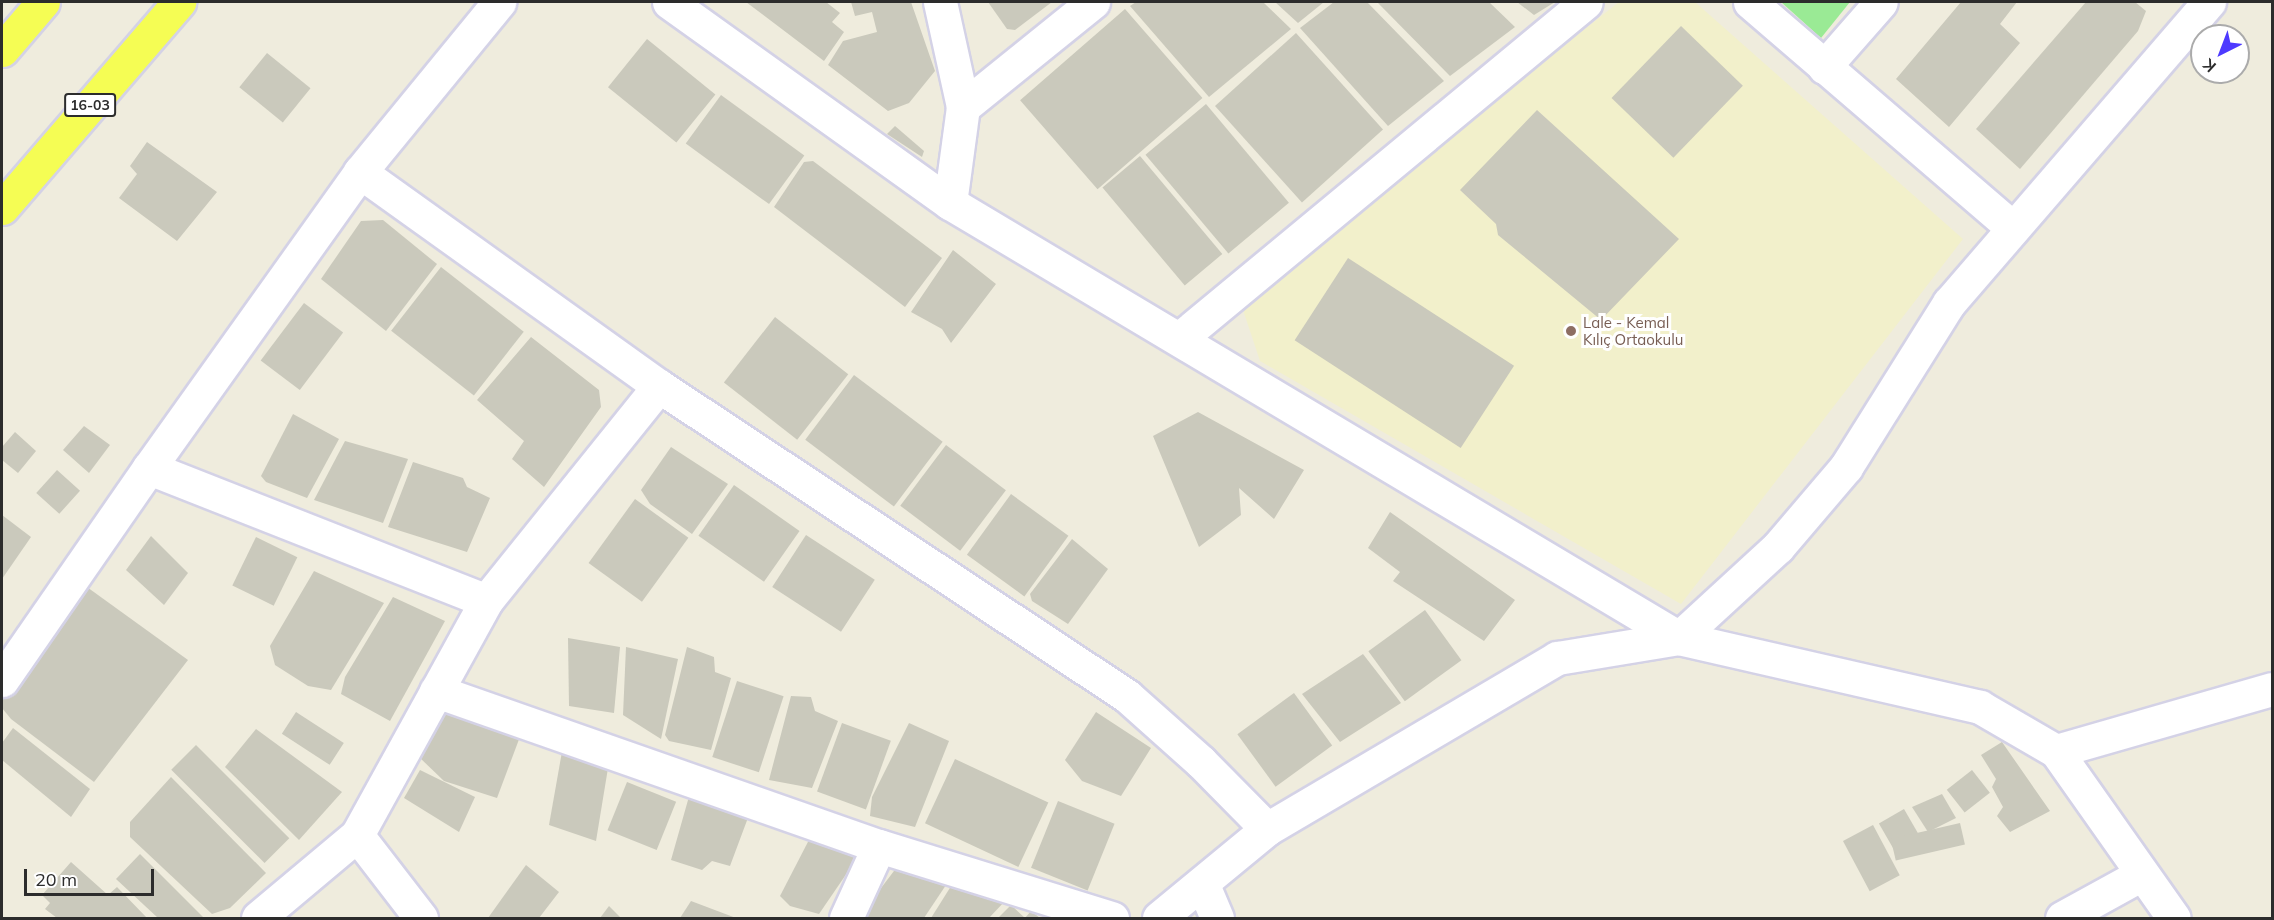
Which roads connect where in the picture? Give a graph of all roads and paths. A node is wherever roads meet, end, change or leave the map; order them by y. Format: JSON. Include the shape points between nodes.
{"nodes":[{"id":1,"x":43,"y":2,"type":"edge"},
{"id":2,"x":179,"y":2,"type":"edge"},
{"id":3,"x":499,"y":2,"type":"edge"},
{"id":4,"x":669,"y":2,"type":"edge"},
{"id":5,"x":940,"y":2,"type":"edge"},
{"id":6,"x":1092,"y":2,"type":"edge"},
{"id":7,"x":1586,"y":2,"type":"edge"},
{"id":8,"x":1750,"y":2,"type":"edge"},
{"id":9,"x":1881,"y":2,"type":"edge"},
{"id":10,"x":2209,"y":2,"type":"edge"},
{"id":11,"x":2,"y":50,"type":"edge"},
{"id":12,"x":1824,"y":67,"type":"junction"},
{"id":13,"x":963,"y":107,"type":"junction"},
{"id":14,"x":360,"y":172,"type":"junction"},
{"id":15,"x":950,"y":203,"type":"junction"},
{"id":16,"x":2,"y":208,"type":"edge"},
{"id":17,"x":2013,"y":228,"type":"junction"},
{"id":18,"x":1179,"y":339,"type":"junction"},
{"id":19,"x":659,"y":386,"type":"junction"},
{"id":20,"x":149,"y":468,"type":"junction"},
{"id":21,"x":486,"y":601,"type":"junction"},
{"id":22,"x":1679,"y":638,"type":"junction"},
{"id":23,"x":2,"y":680,"type":"edge"},
{"id":24,"x":2272,"y":689,"type":"edge"},
{"id":25,"x":436,"y":691,"type":"junction"},
{"id":26,"x":2056,"y":751,"type":"junction"},
{"id":27,"x":1267,"y":829,"type":"junction"},
{"id":28,"x":357,"y":835,"type":"junction"},
{"id":29,"x":879,"y":846,"type":"junction"},
{"id":30,"x":2142,"y":874,"type":"junction"},
{"id":31,"x":1203,"y":885,"type":"junction"},
{"id":32,"x":258,"y":918,"type":"edge"},
{"id":33,"x":421,"y":918,"type":"edge"},
{"id":34,"x":846,"y":918,"type":"edge"},
{"id":35,"x":1112,"y":918,"type":"edge"},
{"id":36,"x":1159,"y":918,"type":"edge"},
{"id":37,"x":1218,"y":918,"type":"edge"},
{"id":38,"x":2062,"y":918,"type":"edge"},
{"id":39,"x":2174,"y":918,"type":"edge"}],
"edges":[{"from":1,"to":11,"type":"main road"},
{"from":2,"to":16,"type":"main road","number":"16-03"},
{"from":3,"to":14,"type":"street"},
{"from":4,"to":15,"type":"street"},
{"from":5,"to":13,"type":"street"},
{"from":6,"to":13,"type":"street"},
{"from":7,"to":18,"type":"street"},
{"from":8,"to":12,"type":"street"},
{"from":9,"to":12,"type":"street"},
{"from":10,"to":17,"type":"street"},
{"from":12,"to":17,"type":"street"},
{"from":13,"to":15,"type":"street"},
{"from":14,"to":19,"type":"street"},
{"from":14,"to":20,"type":"street"},
{"from":15,"to":18,"type":"street"},
{"from":17,"to":22,"type":"street","via":[[1949,303],[1846,467],[1778,547]]},
{"from":18,"to":22,"type":"street"},
{"from":19,"to":21,"type":"street"},
{"from":19,"to":27,"type":"street","via":[[1127,696],[1202,762]]},
{"from":20,"to":21,"type":"street"},
{"from":20,"to":23,"type":"street"},
{"from":21,"to":25,"type":"street"},
{"from":22,"to":26,"type":"street","via":[[1980,707]]},
{"from":22,"to":27,"type":"street","via":[[1557,658]]},
{"from":24,"to":26,"type":"street"},
{"from":25,"to":28,"type":"street"},
{"from":25,"to":29,"type":"street"},
{"from":26,"to":30,"type":"street"},
{"from":27,"to":31,"type":"street"},
{"from":28,"to":32,"type":"street"},
{"from":28,"to":33,"type":"street"},
{"from":29,"to":34,"type":"street"},
{"from":29,"to":35,"type":"street"},
{"from":30,"to":38,"type":"street"},
{"from":30,"to":39,"type":"street"},
{"from":31,"to":36,"type":"street"},
{"from":31,"to":37,"type":"street"}]}
